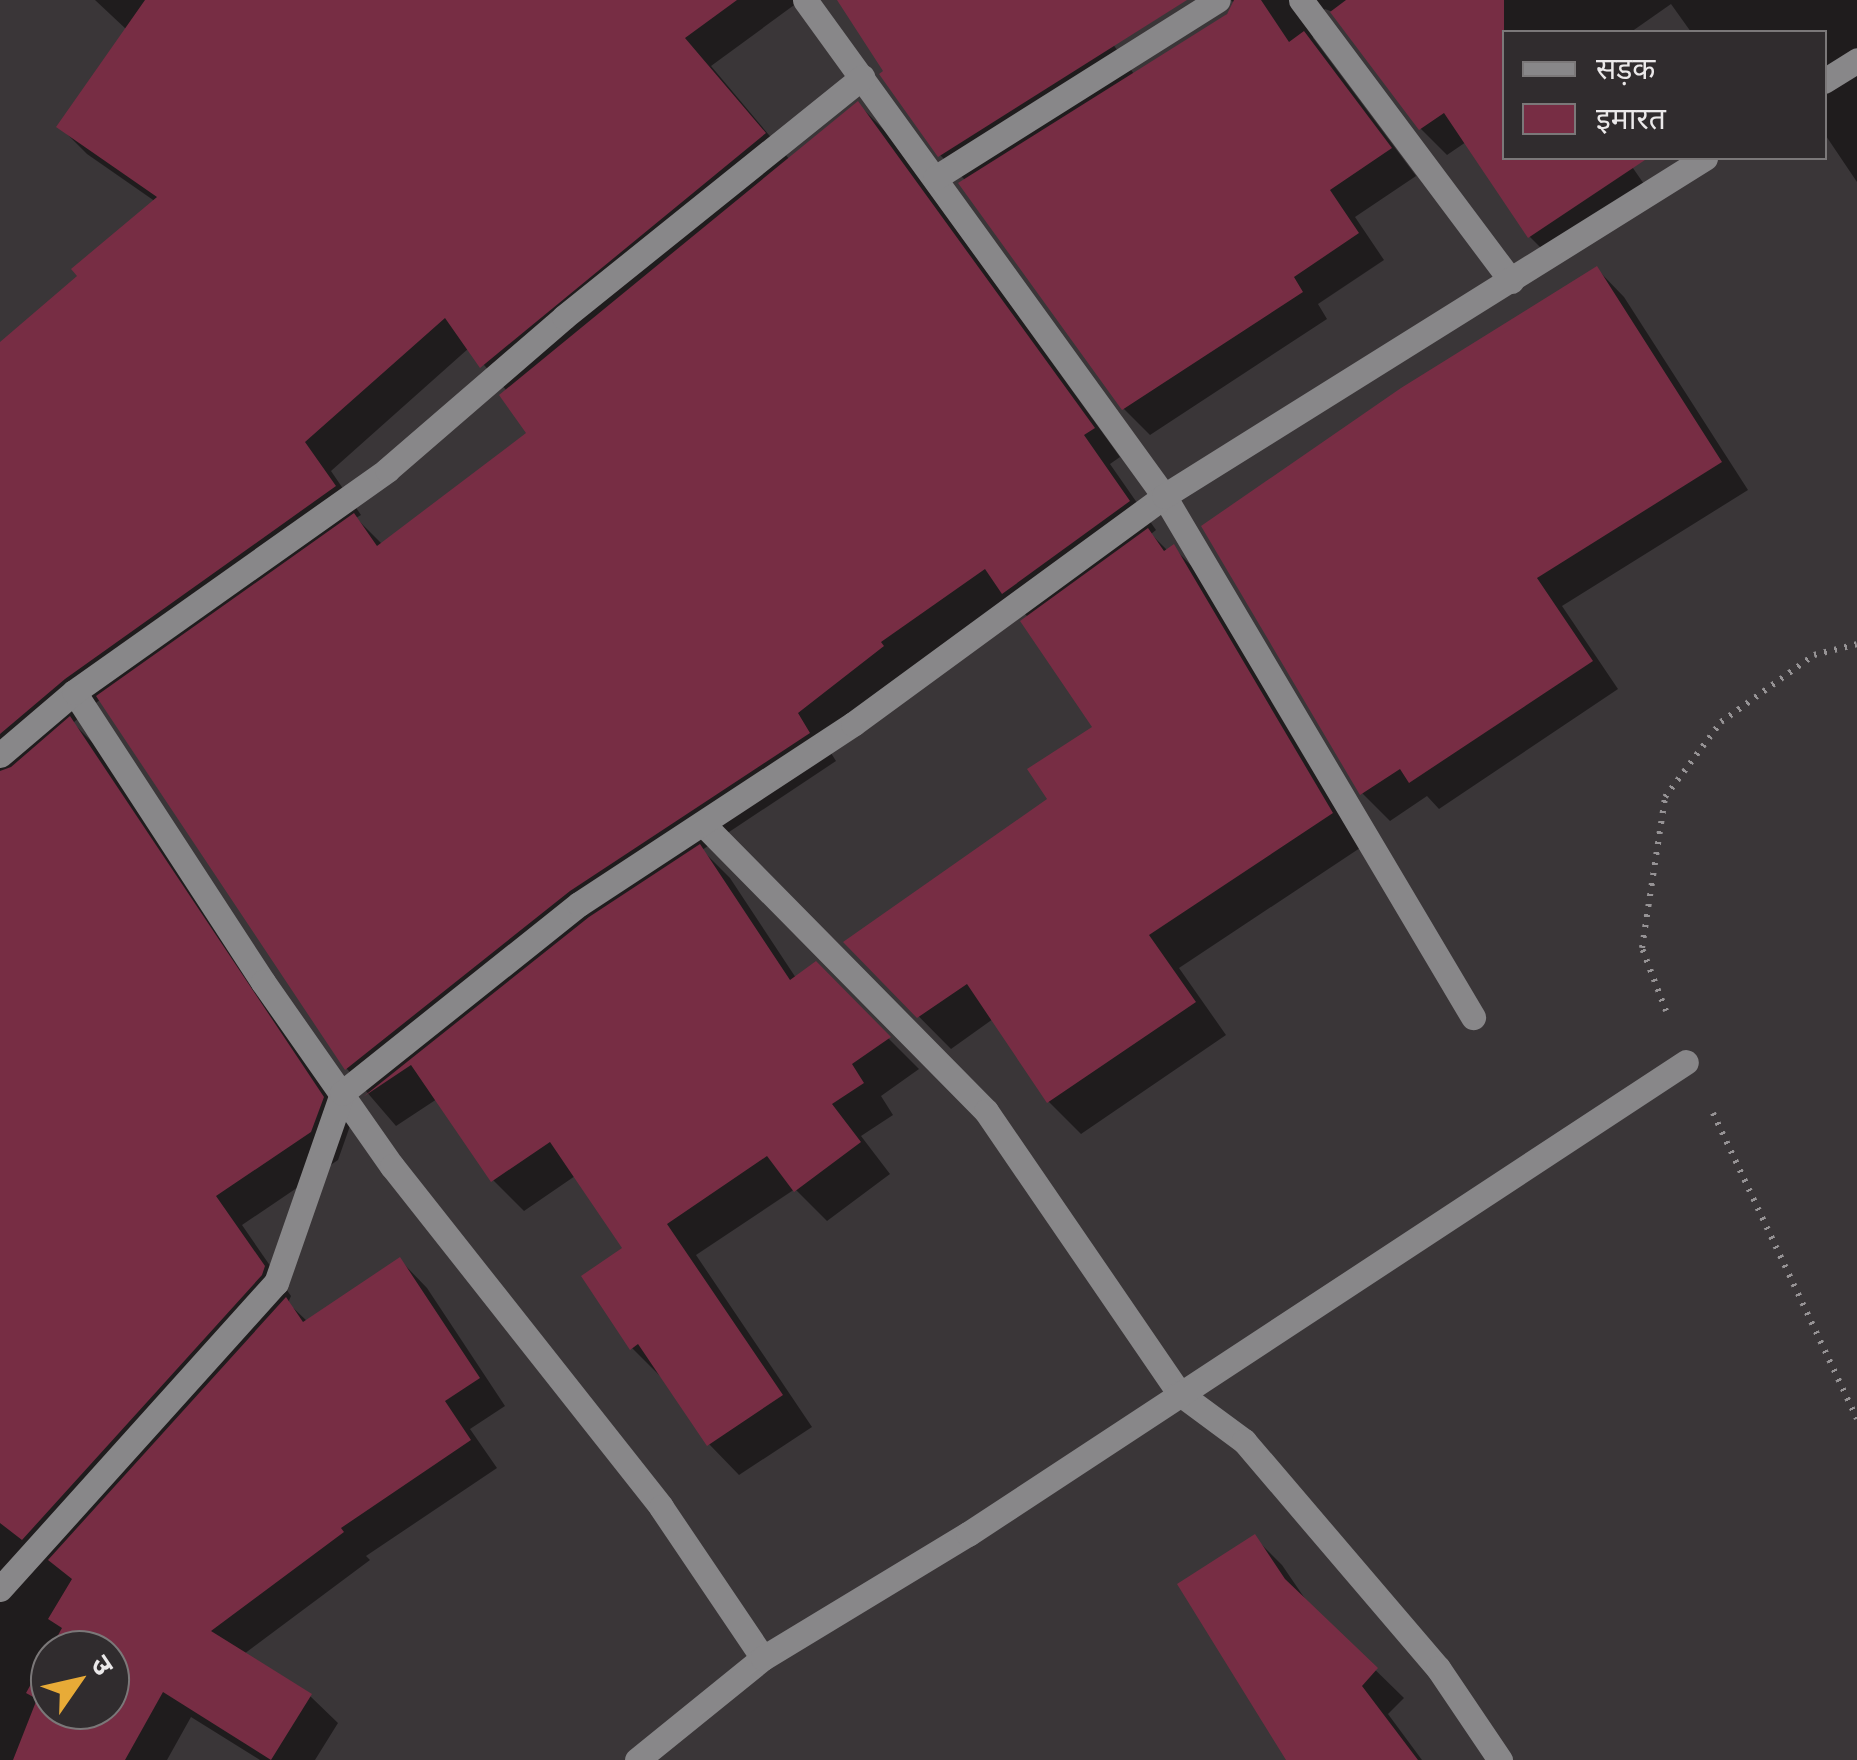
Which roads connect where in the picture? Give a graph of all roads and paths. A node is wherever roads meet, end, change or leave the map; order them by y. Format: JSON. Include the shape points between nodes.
{"nodes":[{"id":1,"x":804,"y":0,"type":"edge"},
{"id":2,"x":1218,"y":0,"type":"edge"},
{"id":3,"x":1301,"y":0,"type":"edge"},
{"id":4,"x":1857,"y":60,"type":"edge"},
{"id":5,"x":862,"y":77,"type":"junction"},
{"id":6,"x":1827,"y":79,"type":"edge"},
{"id":7,"x":1702,"y":160,"type":"edge"},
{"id":8,"x":935,"y":178,"type":"junction"},
{"id":9,"x":1510,"y":280,"type":"junction"},
{"id":10,"x":1164,"y":496,"type":"junction"},
{"id":11,"x":1857,"y":644,"type":"edge"},
{"id":12,"x":74,"y":692,"type":"junction"},
{"id":13,"x":0,"y":755,"type":"edge"},
{"id":14,"x":702,"y":824,"type":"junction"},
{"id":15,"x":1473,"y":1016,"type":"dead end"},
{"id":16,"x":1686,"y":1062,"type":"junction"},
{"id":17,"x":342,"y":1094,"type":"junction"},
{"id":18,"x":1179,"y":1393,"type":"junction"},
{"id":19,"x":1857,"y":1419,"type":"edge"},
{"id":20,"x":0,"y":1588,"type":"edge"},
{"id":21,"x":764,"y":1658,"type":"junction"},
{"id":22,"x":647,"y":1757,"type":"edge"},
{"id":23,"x":1500,"y":1760,"type":"edge"}],
"edges":[{"from":1,"to":5,"type":"street"},
{"from":2,"to":8,"type":"street"},
{"from":3,"to":9,"type":"street"},
{"from":4,"to":6,"type":"street"},
{"from":5,"to":8,"type":"street"},
{"from":5,"to":12,"type":"street","via":[[564,317],[387,470]]},
{"from":7,"to":9,"type":"street"},
{"from":8,"to":10,"type":"street"},
{"from":9,"to":10,"type":"street"},
{"from":10,"to":14,"type":"street","via":[[853,724]]},
{"from":10,"to":15,"type":"street"},
{"from":11,"to":16,"type":"path","via":[[1814,655],[1721,722],[1665,797],[1642,948]]},
{"from":12,"to":13,"type":"street"},
{"from":12,"to":17,"type":"street"},
{"from":14,"to":17,"type":"street","via":[[579,904]]},
{"from":14,"to":18,"type":"street","via":[[986,1111]]},
{"from":16,"to":18,"type":"street"},
{"from":16,"to":19,"type":"path"},
{"from":17,"to":20,"type":"street","via":[[276,1283]]},
{"from":17,"to":21,"type":"street","via":[[662,1507]]},
{"from":18,"to":21,"type":"street","via":[[968,1534]]},
{"from":18,"to":23,"type":"street","via":[[1244,1441],[1438,1668]]},
{"from":21,"to":22,"type":"street"}]}
